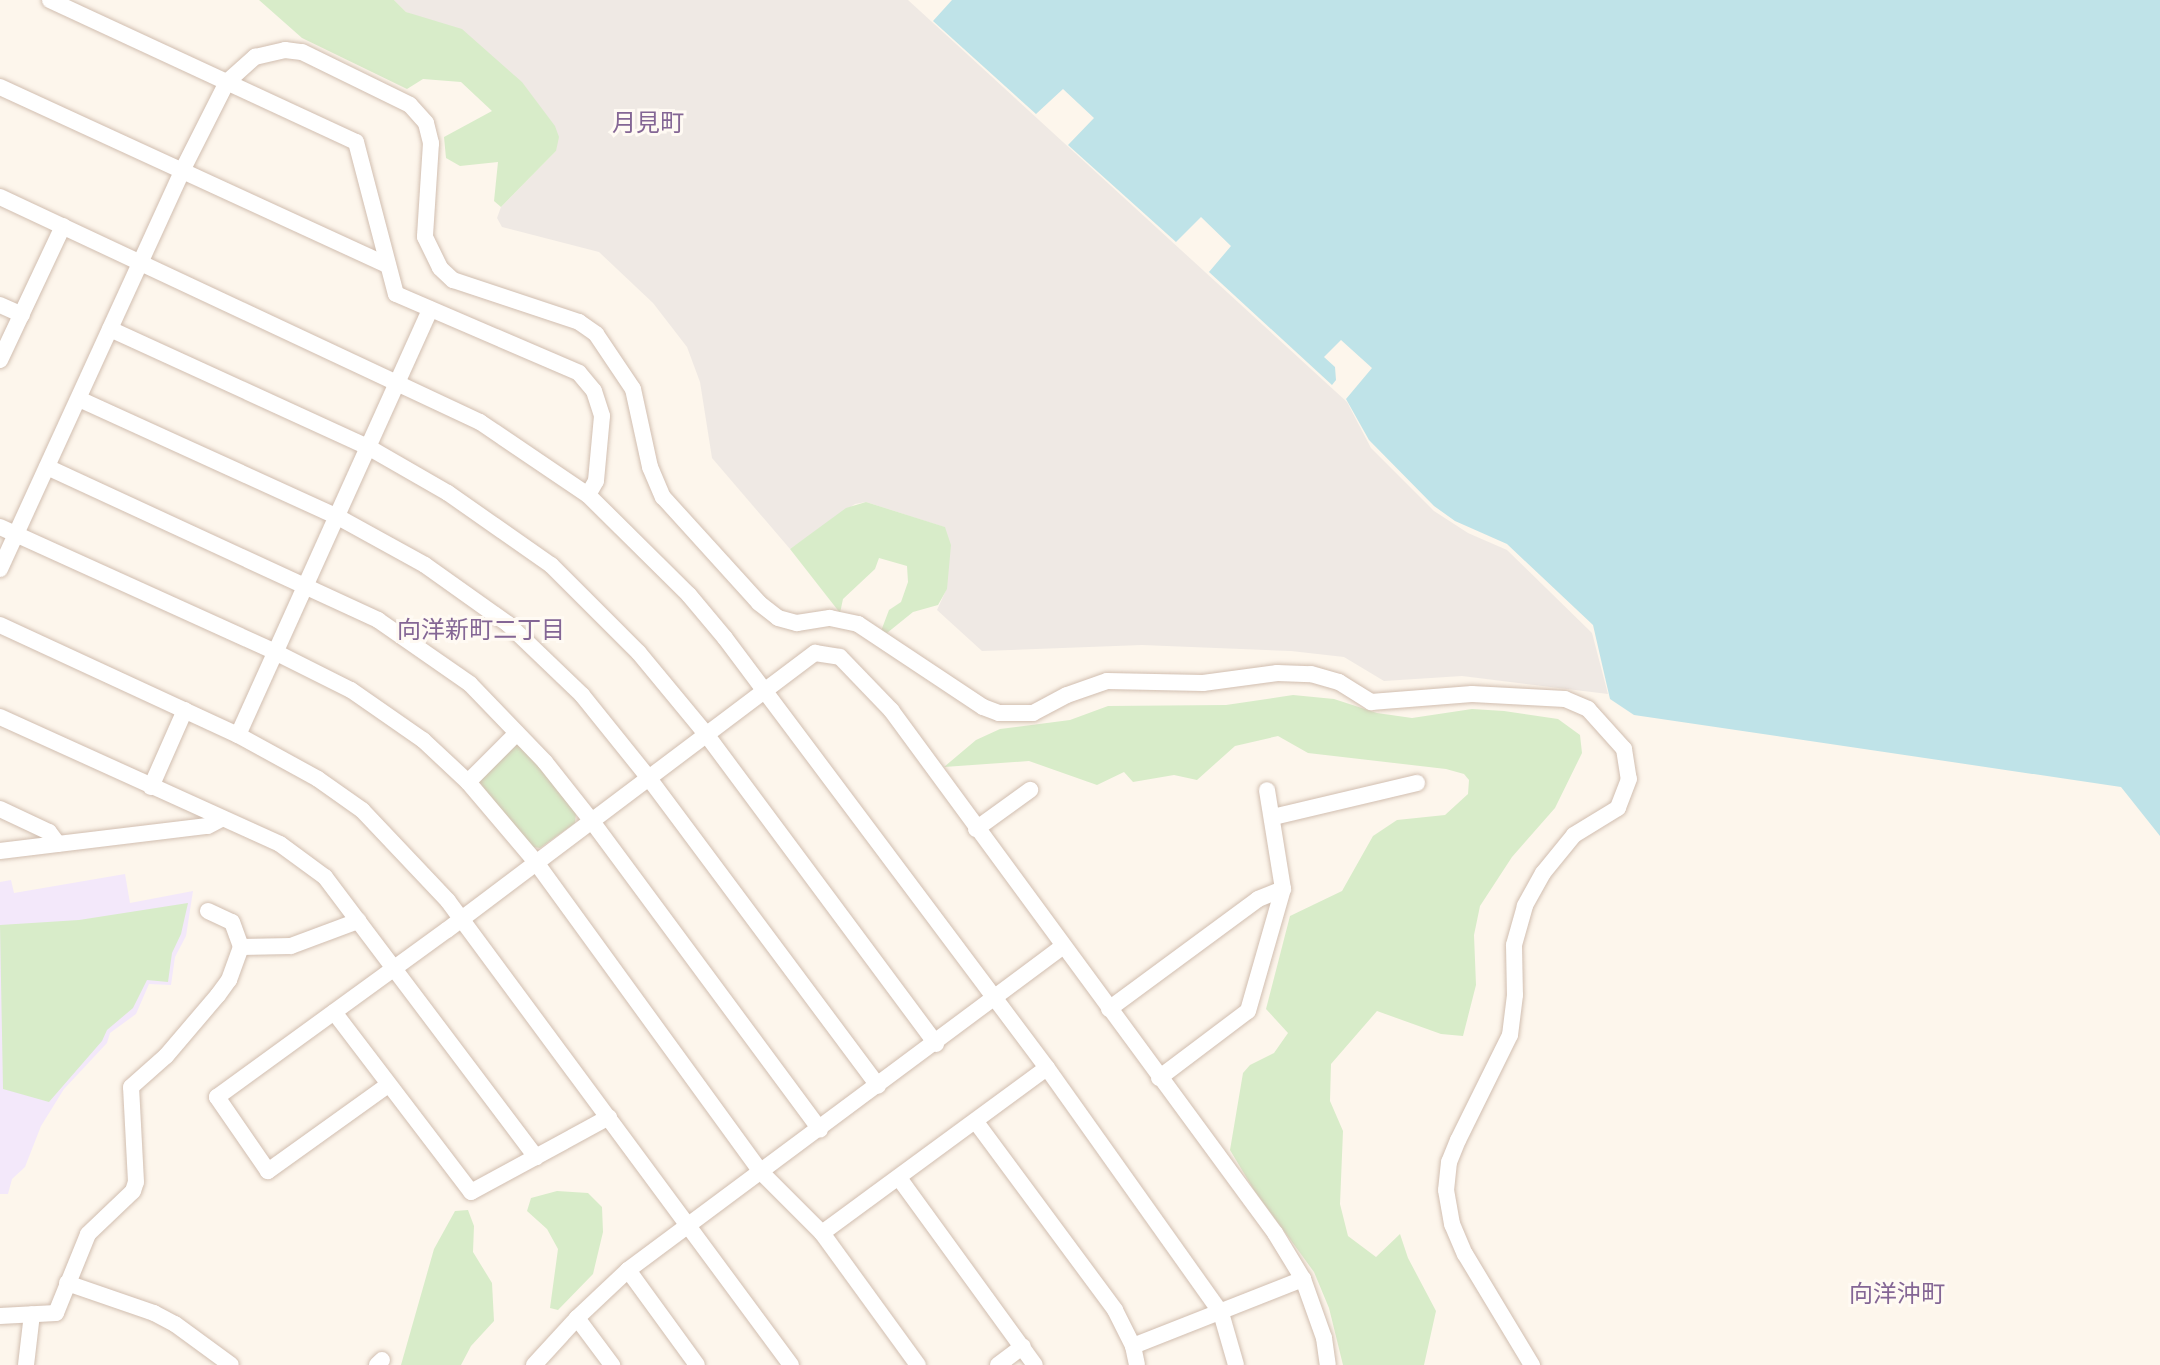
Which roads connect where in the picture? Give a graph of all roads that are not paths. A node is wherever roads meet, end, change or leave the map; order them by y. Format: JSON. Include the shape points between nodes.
{"nodes":[{"id":1,"x":50,"y":0,"type":"edge"},
{"id":2,"x":227,"y":82,"type":"junction"},
{"id":3,"x":0,"y":87,"type":"edge"},
{"id":4,"x":182,"y":171,"type":"junction"},
{"id":5,"x":0,"y":197,"type":"edge"},
{"id":6,"x":63,"y":226,"type":"junction"},
{"id":7,"x":142,"y":262,"type":"junction"},
{"id":8,"x":387,"y":265,"type":"junction"},
{"id":9,"x":0,"y":305,"type":"edge"},
{"id":10,"x":430,"y":309,"type":"junction"},
{"id":11,"x":22,"y":315,"type":"junction"},
{"id":12,"x":110,"y":329,"type":"junction"},
{"id":13,"x":0,"y":360,"type":"edge"},
{"id":14,"x":400,"y":382,"type":"junction"},
{"id":15,"x":79,"y":399,"type":"junction"},
{"id":16,"x":368,"y":447,"type":"junction"},
{"id":17,"x":47,"y":467,"type":"junction"},
{"id":18,"x":588,"y":495,"type":"junction"},
{"id":19,"x":338,"y":517,"type":"junction"},
{"id":20,"x":0,"y":527,"type":"edge"},
{"id":21,"x":17,"y":534,"type":"junction"},
{"id":22,"x":0,"y":569,"type":"edge"},
{"id":23,"x":308,"y":586,"type":"junction"},
{"id":24,"x":0,"y":625,"type":"edge"},
{"id":25,"x":275,"y":652,"type":"junction"},
{"id":26,"x":766,"y":691,"type":"junction"},
{"id":27,"x":185,"y":710,"type":"junction"},
{"id":28,"x":0,"y":717,"type":"edge"},
{"id":29,"x":517,"y":733,"type":"junction"},
{"id":30,"x":706,"y":734,"type":"junction"},
{"id":31,"x":238,"y":735,"type":"junction"},
{"id":32,"x":648,"y":777,"type":"junction"},
{"id":33,"x":468,"y":782,"type":"junction"},
{"id":34,"x":1417,"y":783,"type":"dead end"},
{"id":35,"x":151,"y":787,"type":"junction"},
{"id":36,"x":1030,"y":790,"type":"dead end"},
{"id":37,"x":1267,"y":790,"type":"dead end"},
{"id":38,"x":0,"y":809,"type":"edge"},
{"id":39,"x":1273,"y":817,"type":"junction"},
{"id":40,"x":221,"y":819,"type":"junction"},
{"id":41,"x":591,"y":820,"type":"junction"},
{"id":42,"x":976,"y":829,"type":"junction"},
{"id":43,"x":58,"y":844,"type":"junction"},
{"id":44,"x":0,"y":851,"type":"edge"},
{"id":45,"x":535,"y":861,"type":"junction"},
{"id":46,"x":1283,"y":889,"type":"junction"},
{"id":47,"x":208,"y":911,"type":"dead end"},
{"id":48,"x":461,"y":919,"type":"junction"},
{"id":49,"x":358,"y":921,"type":"junction"},
{"id":50,"x":241,"y":947,"type":"junction"},
{"id":51,"x":1062,"y":947,"type":"junction"},
{"id":52,"x":392,"y":968,"type":"junction"},
{"id":53,"x":995,"y":999,"type":"junction"},
{"id":54,"x":1109,"y":1009,"type":"junction"},
{"id":55,"x":334,"y":1012,"type":"junction"},
{"id":56,"x":936,"y":1044,"type":"junction"},
{"id":57,"x":1047,"y":1068,"type":"junction"},
{"id":58,"x":1159,"y":1078,"type":"junction"},
{"id":59,"x":388,"y":1085,"type":"junction"},
{"id":60,"x":878,"y":1086,"type":"junction"},
{"id":61,"x":609,"y":1117,"type":"junction"},
{"id":62,"x":976,"y":1122,"type":"junction"},
{"id":63,"x":820,"y":1129,"type":"junction"},
{"id":64,"x":536,"y":1157,"type":"junction"},
{"id":65,"x":760,"y":1171,"type":"junction"},
{"id":66,"x":899,"y":1178,"type":"junction"},
{"id":67,"x":688,"y":1225,"type":"junction"},
{"id":68,"x":822,"y":1233,"type":"junction"},
{"id":69,"x":628,"y":1270,"type":"junction"},
{"id":70,"x":1303,"y":1279,"type":"junction"},
{"id":71,"x":67,"y":1283,"type":"junction"},
{"id":72,"x":1221,"y":1313,"type":"junction"},
{"id":73,"x":32,"y":1314,"type":"junction"},
{"id":74,"x":0,"y":1316,"type":"edge"},
{"id":75,"x":577,"y":1318,"type":"junction"},
{"id":76,"x":1023,"y":1346,"type":"junction"},
{"id":77,"x":1133,"y":1346,"type":"junction"},
{"id":78,"x":228,"y":1364,"type":"edge"},
{"id":79,"x":26,"y":1365,"type":"edge"},
{"id":80,"x":534,"y":1365,"type":"edge"},
{"id":81,"x":612,"y":1365,"type":"edge"},
{"id":82,"x":697,"y":1365,"type":"edge"},
{"id":83,"x":791,"y":1365,"type":"edge"},
{"id":84,"x":918,"y":1365,"type":"edge"},
{"id":85,"x":998,"y":1365,"type":"edge"},
{"id":86,"x":1035,"y":1365,"type":"edge"},
{"id":87,"x":1137,"y":1365,"type":"edge"},
{"id":88,"x":1236,"y":1365,"type":"edge"},
{"id":89,"x":1328,"y":1365,"type":"edge"},
{"id":90,"x":1532,"y":1365,"type":"edge"}],
"edges":[{"from":1,"to":2,"type":"street"},
{"from":2,"to":4,"type":"street"},
{"from":2,"to":8,"type":"street","via":[[356,142]]},
{"from":2,"to":90,"type":"street","via":[[255,57],[302,52],[410,105],[426,123],[431,143],[425,237],[440,268],[453,280],[579,322],[596,334],[633,389],[650,467],[663,497],[778,618],[858,624],[999,713],[1033,713],[1107,681],[1203,683],[1277,673],[1339,682],[1371,702],[1472,694],[1565,699],[1588,709],[1624,749],[1629,779],[1618,808],[1574,835],[1525,906],[1514,945],[1510,1035],[1449,1162],[1446,1190],[1465,1254]]},
{"from":3,"to":4,"type":"street"},
{"from":4,"to":7,"type":"street"},
{"from":4,"to":8,"type":"street"},
{"from":5,"to":6,"type":"street"},
{"from":6,"to":7,"type":"street"},
{"from":6,"to":11,"type":"street"},
{"from":7,"to":12,"type":"street"},
{"from":7,"to":14,"type":"street"},
{"from":8,"to":10,"type":"street","via":[[396,294]]},
{"from":9,"to":11,"type":"street"},
{"from":10,"to":14,"type":"street"},
{"from":10,"to":18,"type":"street","via":[[579,373],[594,391],[602,416],[596,481]]},
{"from":11,"to":13,"type":"street"},
{"from":12,"to":15,"type":"street"},
{"from":12,"to":16,"type":"street"},
{"from":14,"to":16,"type":"street"},
{"from":14,"to":18,"type":"street","via":[[480,422]]},
{"from":15,"to":17,"type":"street"},
{"from":15,"to":19,"type":"street"},
{"from":16,"to":19,"type":"street"},
{"from":16,"to":30,"type":"street","via":[[448,493],[551,565],[639,653]]},
{"from":17,"to":21,"type":"street"},
{"from":17,"to":23,"type":"street"},
{"from":18,"to":26,"type":"street","via":[[689,595]]},
{"from":19,"to":23,"type":"street"},
{"from":19,"to":32,"type":"street","via":[[425,565],[508,624],[582,695]]},
{"from":20,"to":21,"type":"street"},
{"from":21,"to":22,"type":"street"},
{"from":21,"to":25,"type":"street"},
{"from":23,"to":25,"type":"street"},
{"from":23,"to":29,"type":"street","via":[[378,620],[457,674]]},
{"from":24,"to":27,"type":"street"},
{"from":25,"to":31,"type":"street"},
{"from":25,"to":33,"type":"street","via":[[351,690],[423,740]]},
{"from":26,"to":30,"type":"street"},
{"from":26,"to":42,"type":"street","via":[[815,653],[840,657],[891,710]]},
{"from":26,"to":53,"type":"street"},
{"from":27,"to":31,"type":"street"},
{"from":27,"to":35,"type":"street"},
{"from":28,"to":35,"type":"street"},
{"from":29,"to":33,"type":"street"},
{"from":29,"to":41,"type":"street"},
{"from":30,"to":32,"type":"street"},
{"from":30,"to":56,"type":"street"},
{"from":31,"to":48,"type":"street","via":[[362,810]]},
{"from":32,"to":41,"type":"street"},
{"from":32,"to":60,"type":"street"},
{"from":33,"to":45,"type":"street"},
{"from":34,"to":39,"type":"street"},
{"from":35,"to":40,"type":"street"},
{"from":36,"to":42,"type":"street"},
{"from":37,"to":39,"type":"street"},
{"from":38,"to":43,"type":"street","via":[[49,832]]},
{"from":39,"to":46,"type":"street"},
{"from":40,"to":43,"type":"street","via":[[208,826]]},
{"from":40,"to":49,"type":"street","via":[[304,860],[325,877]]},
{"from":41,"to":45,"type":"street"},
{"from":41,"to":63,"type":"street"},
{"from":42,"to":51,"type":"street"},
{"from":43,"to":44,"type":"street"},
{"from":45,"to":48,"type":"street"},
{"from":45,"to":65,"type":"street"},
{"from":46,"to":54,"type":"street","via":[[1250,905]]},
{"from":46,"to":58,"type":"street","via":[[1248,1011]]},
{"from":47,"to":50,"type":"street","via":[[232,922]]},
{"from":48,"to":52,"type":"street"},
{"from":48,"to":61,"type":"street"},
{"from":49,"to":50,"type":"street","via":[[291,946]]},
{"from":49,"to":52,"type":"street"},
{"from":50,"to":71,"type":"street","via":[[218,995],[166,1056],[131,1087],[136,1182],[88,1234]]},
{"from":51,"to":53,"type":"street"},
{"from":51,"to":54,"type":"street"},
{"from":52,"to":55,"type":"street"},
{"from":52,"to":64,"type":"street"},
{"from":53,"to":56,"type":"street"},
{"from":53,"to":57,"type":"street"},
{"from":54,"to":58,"type":"street"},
{"from":55,"to":59,"type":"street"},
{"from":55,"to":59,"type":"street","via":[[217,1097],[268,1171]]},
{"from":56,"to":60,"type":"street"},
{"from":57,"to":62,"type":"street"},
{"from":57,"to":72,"type":"street"},
{"from":58,"to":70,"type":"street","via":[[1275,1233]]},
{"from":59,"to":64,"type":"street","via":[[471,1192]]},
{"from":60,"to":63,"type":"street"},
{"from":61,"to":64,"type":"street"},
{"from":61,"to":67,"type":"street"},
{"from":62,"to":66,"type":"street"},
{"from":62,"to":77,"type":"street","via":[[1115,1310]]},
{"from":63,"to":65,"type":"street"},
{"from":65,"to":67,"type":"street"},
{"from":65,"to":68,"type":"street"},
{"from":66,"to":68,"type":"street"},
{"from":66,"to":76,"type":"street"},
{"from":67,"to":69,"type":"street"},
{"from":67,"to":83,"type":"street"},
{"from":68,"to":84,"type":"street"},
{"from":69,"to":75,"type":"street"},
{"from":69,"to":82,"type":"street"},
{"from":70,"to":72,"type":"street"},
{"from":70,"to":89,"type":"street"},
{"from":71,"to":73,"type":"street","via":[[56,1313]]},
{"from":71,"to":78,"type":"street","via":[[154,1313]]},
{"from":72,"to":77,"type":"street"},
{"from":72,"to":88,"type":"street"},
{"from":73,"to":74,"type":"street"},
{"from":73,"to":79,"type":"street"},
{"from":75,"to":80,"type":"street"},
{"from":75,"to":81,"type":"street"},
{"from":76,"to":85,"type":"street"},
{"from":76,"to":86,"type":"street"},
{"from":77,"to":87,"type":"street"}]}
